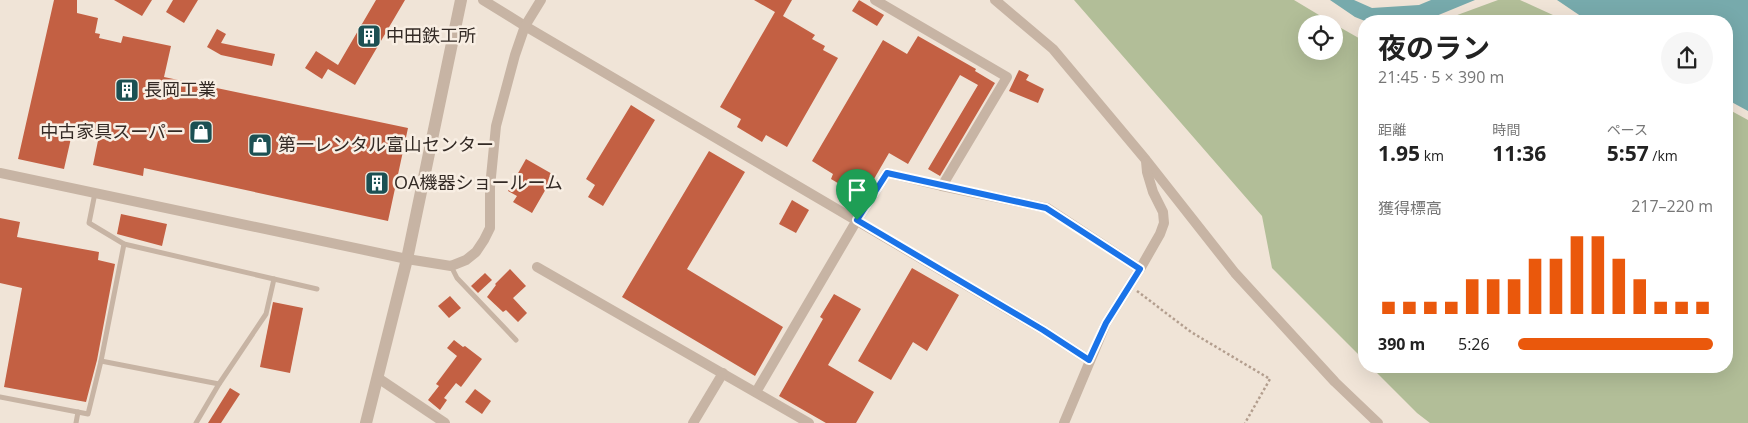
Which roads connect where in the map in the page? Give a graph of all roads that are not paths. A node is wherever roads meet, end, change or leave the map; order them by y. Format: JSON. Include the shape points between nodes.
{"nodes":[{"id":1,"x":461,"y":0,"type":"edge"},
{"id":2,"x":483,"y":0,"type":"edge"},
{"id":3,"x":542,"y":0,"type":"edge"},
{"id":4,"x":875,"y":0,"type":"edge"},
{"id":5,"x":995,"y":0,"type":"edge"},
{"id":6,"x":525,"y":26,"type":"junction"},
{"id":7,"x":1146,"y":160,"type":"junction"},
{"id":8,"x":0,"y":174,"type":"edge"},
{"id":9,"x":942,"y":186,"type":"junction"},
{"id":10,"x":95,"y":193,"type":"junction"},
{"id":11,"x":857,"y":220,"type":"junction"},
{"id":12,"x":124,"y":244,"type":"junction"},
{"id":13,"x":407,"y":259,"type":"junction"},
{"id":14,"x":451,"y":266,"type":"junction"},
{"id":15,"x":537,"y":267,"type":"dead end"},
{"id":16,"x":1140,"y":269,"type":"junction"},
{"id":17,"x":274,"y":279,"type":"junction"},
{"id":18,"x":317,"y":289,"type":"dead end"},
{"id":19,"x":516,"y":340,"type":"dead end"},
{"id":20,"x":1089,"y":360,"type":"junction"},
{"id":21,"x":101,"y":361,"type":"junction"},
{"id":22,"x":723,"y":373,"type":"junction"},
{"id":23,"x":378,"y":378,"type":"junction"},
{"id":24,"x":219,"y":384,"type":"junction"},
{"id":25,"x":756,"y":392,"type":"junction"},
{"id":26,"x":0,"y":397,"type":"edge"},
{"id":27,"x":78,"y":412,"type":"junction"},
{"id":28,"x":76,"y":423,"type":"edge"},
{"id":29,"x":196,"y":423,"type":"edge"},
{"id":30,"x":366,"y":423,"type":"edge"},
{"id":31,"x":445,"y":423,"type":"edge"},
{"id":32,"x":693,"y":423,"type":"edge"},
{"id":33,"x":809,"y":423,"type":"edge"},
{"id":34,"x":1064,"y":423,"type":"edge"},
{"id":35,"x":1378,"y":423,"type":"edge"}],
"edges":[{"from":1,"to":13,"type":"street"},
{"from":2,"to":6,"type":"street"},
{"from":3,"to":6,"type":"street"},
{"from":4,"to":9,"type":"street","via":[[1007,77]]},
{"from":5,"to":7,"type":"street","via":[[1053,49]]},
{"from":6,"to":11,"type":"street"},
{"from":6,"to":14,"type":"street","via":[[496,126],[490,228],[476,252]]},
{"from":7,"to":16,"type":"street","via":[[1164,223]]},
{"from":7,"to":35,"type":"street","via":[[1235,273],[1335,382]]},
{"from":8,"to":10,"type":"street"},
{"from":9,"to":11,"type":"street","via":[[887,173]]},
{"from":9,"to":16,"type":"street","via":[[1046,208]]},
{"from":10,"to":12,"type":"lane","via":[[89,223]]},
{"from":10,"to":13,"type":"street"},
{"from":11,"to":20,"type":"street"},
{"from":11,"to":25,"type":"street"},
{"from":12,"to":17,"type":"lane"},
{"from":12,"to":21,"type":"lane"},
{"from":13,"to":14,"type":"street"},
{"from":13,"to":23,"type":"street"},
{"from":14,"to":19,"type":"lane","via":[[457,278]]},
{"from":15,"to":22,"type":"street"},
{"from":16,"to":20,"type":"street","via":[[1106,323]]},
{"from":17,"to":18,"type":"lane"},
{"from":17,"to":24,"type":"lane","via":[[266,314]]},
{"from":20,"to":34,"type":"street"},
{"from":21,"to":24,"type":"lane"},
{"from":21,"to":27,"type":"lane","via":[[88,414]]},
{"from":22,"to":25,"type":"street"},
{"from":22,"to":32,"type":"street"},
{"from":23,"to":30,"type":"street"},
{"from":23,"to":31,"type":"street"},
{"from":24,"to":29,"type":"lane"},
{"from":25,"to":33,"type":"street"},
{"from":26,"to":27,"type":"lane"},
{"from":27,"to":28,"type":"lane"}]}
